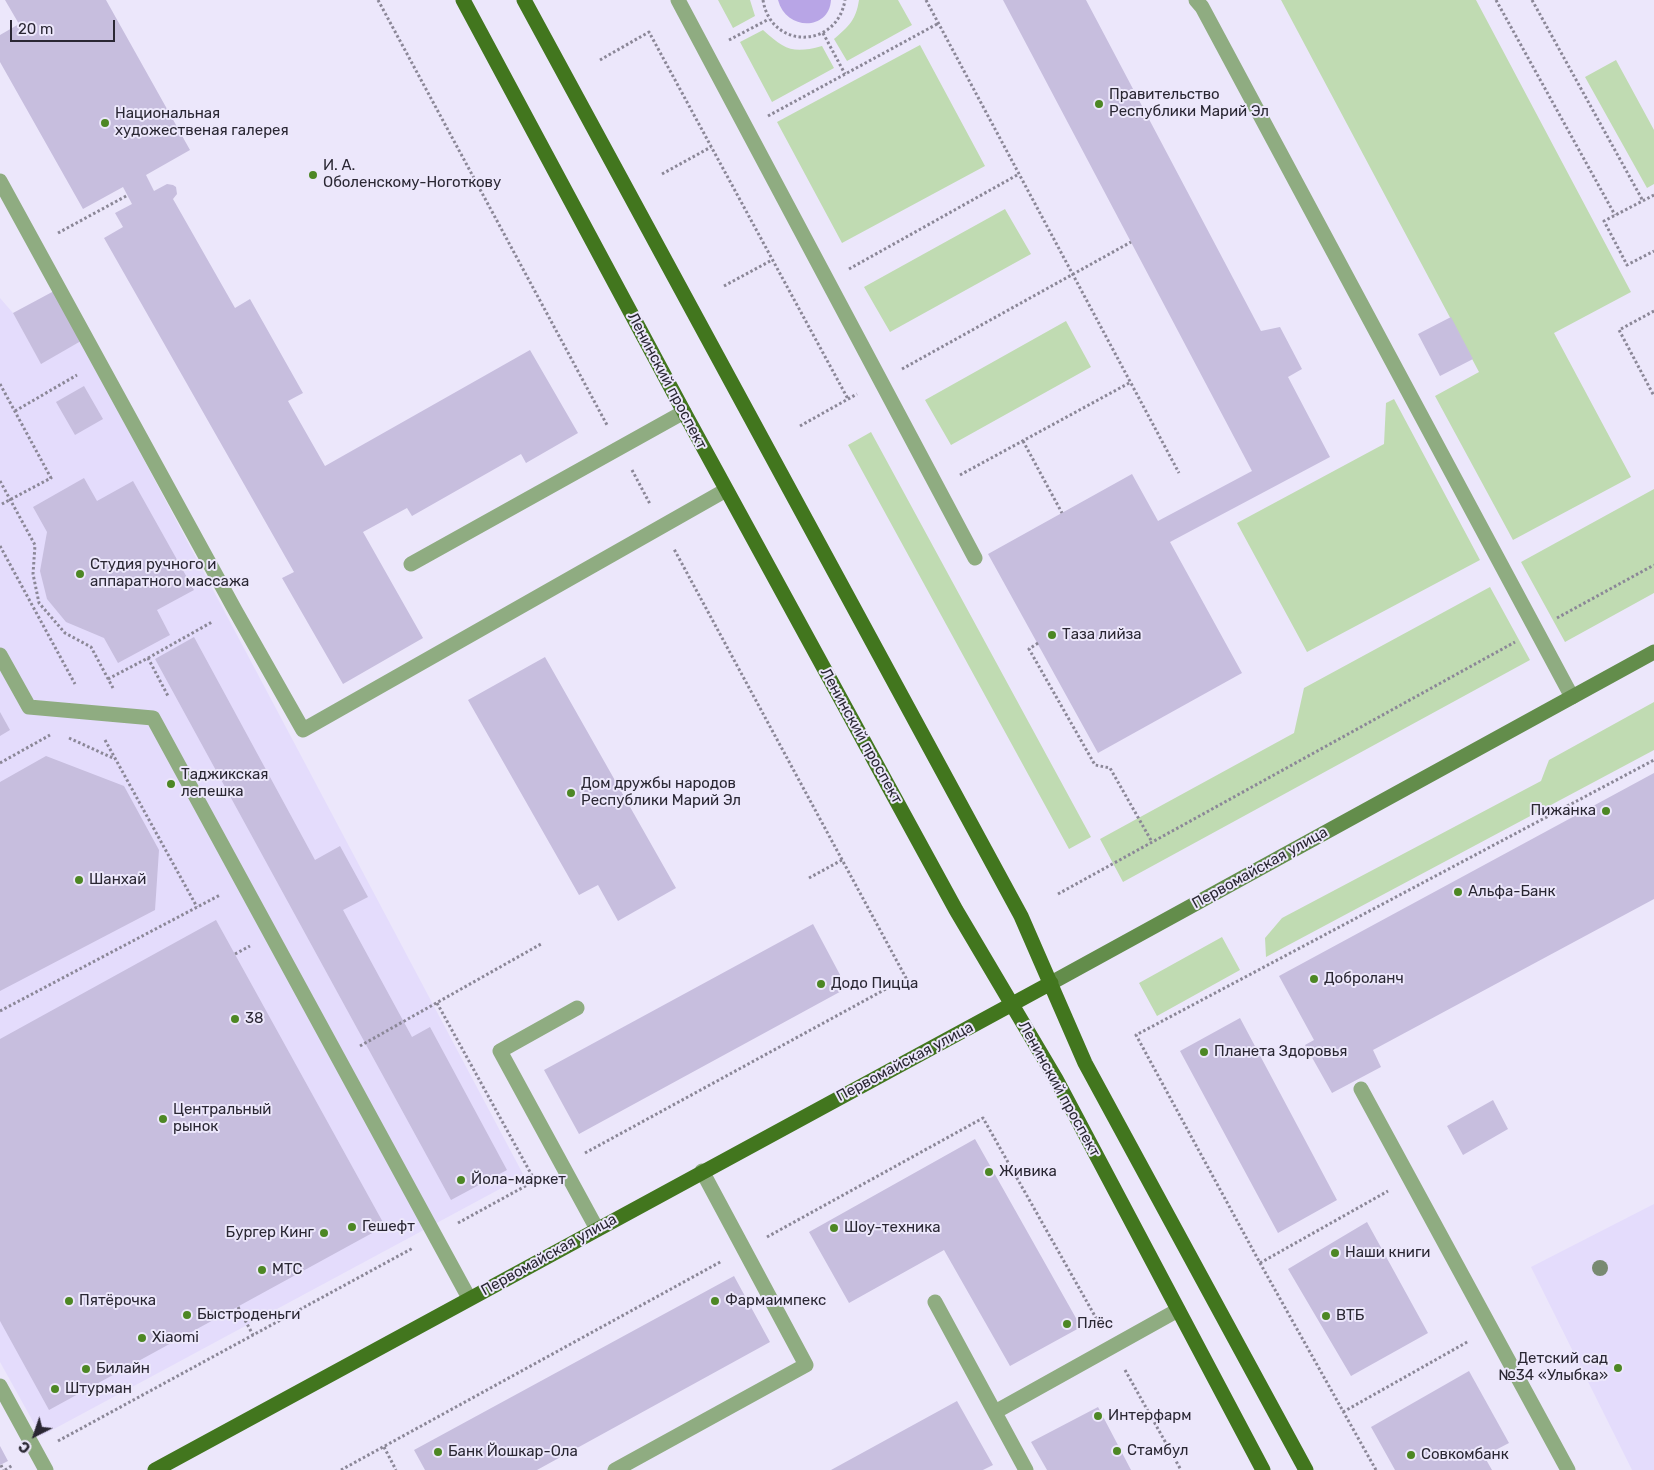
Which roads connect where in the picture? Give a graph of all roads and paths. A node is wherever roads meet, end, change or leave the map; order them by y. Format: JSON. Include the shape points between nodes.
{"nodes":[{"id":1,"x":378,"y":0,"type":"edge"},
{"id":2,"x":463,"y":0,"type":"edge"},
{"id":3,"x":524,"y":0,"type":"edge"},
{"id":4,"x":678,"y":0,"type":"edge"},
{"id":5,"x":763,"y":0,"type":"edge"},
{"id":6,"x":845,"y":0,"type":"edge"},
{"id":7,"x":926,"y":0,"type":"edge"},
{"id":8,"x":1196,"y":0,"type":"edge"},
{"id":9,"x":1496,"y":0,"type":"edge"},
{"id":10,"x":1532,"y":0,"type":"edge"},
{"id":11,"x":769,"y":19,"type":"junction"},
{"id":12,"x":938,"y":23,"type":"junction"},
{"id":13,"x":823,"y":34,"type":"junction"},
{"id":14,"x":729,"y":40,"type":"dead end"},
{"id":15,"x":600,"y":60,"type":"dead end"},
{"id":16,"x":845,"y":74,"type":"junction"},
{"id":17,"x":746,"y":128,"type":"junction"},
{"id":18,"x":711,"y":147,"type":"junction"},
{"id":19,"x":662,"y":174,"type":"dead end"},
{"id":20,"x":1019,"y":174,"type":"junction"},
{"id":21,"x":0,"y":181,"type":"edge"},
{"id":22,"x":128,"y":195,"type":"dead end"},
{"id":23,"x":1654,"y":195,"type":"edge"},
{"id":24,"x":1643,"y":201,"type":"junction"},
{"id":25,"x":1614,"y":216,"type":"junction"},
{"id":26,"x":1132,"y":242,"type":"dead end"},
{"id":27,"x":35,"y":246,"type":"junction"},
{"id":28,"x":1654,"y":251,"type":"edge"},
{"id":29,"x":772,"y":260,"type":"junction"},
{"id":30,"x":1073,"y":275,"type":"junction"},
{"id":31,"x":828,"y":281,"type":"junction"},
{"id":32,"x":724,"y":286,"type":"dead end"},
{"id":33,"x":1654,"y":311,"type":"edge"},
{"id":34,"x":100,"y":363,"type":"junction"},
{"id":35,"x":881,"y":381,"type":"junction"},
{"id":36,"x":1131,"y":382,"type":"junction"},
{"id":37,"x":0,"y":384,"type":"edge"},
{"id":38,"x":1654,"y":396,"type":"edge"},
{"id":39,"x":848,"y":399,"type":"junction"},
{"id":40,"x":14,"y":411,"type":"junction"},
{"id":41,"x":684,"y":412,"type":"junction"},
{"id":42,"x":800,"y":426,"type":"dead end"},
{"id":43,"x":1022,"y":441,"type":"junction"},
{"id":44,"x":620,"y":448,"type":"junction"},
{"id":45,"x":1179,"y":472,"type":"dead end"},
{"id":46,"x":937,"y":487,"type":"junction"},
{"id":47,"x":726,"y":490,"type":"junction"},
{"id":48,"x":0,"y":505,"type":"edge"},
{"id":49,"x":1062,"y":513,"type":"dead end"},
{"id":50,"x":662,"y":526,"type":"junction"},
{"id":51,"x":975,"y":558,"type":"dead end"},
{"id":52,"x":411,"y":564,"type":"dead end"},
{"id":53,"x":1654,"y":565,"type":"edge"},
{"id":54,"x":235,"y":610,"type":"junction"},
{"id":55,"x":1536,"y":630,"type":"junction"},
{"id":56,"x":1038,"y":644,"type":"dead end"},
{"id":57,"x":1654,"y":652,"type":"edge"},
{"id":58,"x":0,"y":655,"type":"edge"},
{"id":59,"x":148,"y":658,"type":"dead end"},
{"id":60,"x":1572,"y":697,"type":"junction"},
{"id":61,"x":90,"y":713,"type":"junction"},
{"id":62,"x":1654,"y":760,"type":"edge"},
{"id":63,"x":0,"y":763,"type":"edge"},
{"id":64,"x":1152,"y":842,"type":"junction"},
{"id":65,"x":842,"y":860,"type":"junction"},
{"id":66,"x":809,"y":878,"type":"dead end"},
{"id":67,"x":244,"y":882,"type":"junction"},
{"id":68,"x":1058,"y":894,"type":"dead end"},
{"id":69,"x":253,"y":944,"type":"dead end"},
{"id":70,"x":541,"y":944,"type":"dead end"},
{"id":71,"x":235,"y":954,"type":"dead end"},
{"id":72,"x":906,"y":978,"type":"dead end"},
{"id":73,"x":1051,"y":983,"type":"junction"},
{"id":74,"x":437,"y":1002,"type":"junction"},
{"id":75,"x":1011,"y":1005,"type":"junction"},
{"id":76,"x":577,"y":1008,"type":"dead end"},
{"id":77,"x":0,"y":1011,"type":"edge"},
{"id":78,"x":355,"y":1049,"type":"dead end"},
{"id":79,"x":1361,"y":1089,"type":"dead end"},
{"id":80,"x":702,"y":1171,"type":"junction"},
{"id":81,"x":1409,"y":1179,"type":"junction"},
{"id":82,"x":535,"y":1180,"type":"dead end"},
{"id":83,"x":597,"y":1228,"type":"junction"},
{"id":84,"x":743,"y":1250,"type":"junction"},
{"id":85,"x":1260,"y":1263,"type":"junction"},
{"id":86,"x":470,"y":1298,"type":"junction"},
{"id":87,"x":935,"y":1302,"type":"dead end"},
{"id":88,"x":238,"y":1307,"type":"dead end"},
{"id":89,"x":1178,"y":1310,"type":"junction"},
{"id":90,"x":1491,"y":1328,"type":"junction"},
{"id":91,"x":253,"y":1335,"type":"dead end"},
{"id":92,"x":1112,"y":1347,"type":"junction"},
{"id":93,"x":0,"y":1386,"type":"edge"},
{"id":94,"x":995,"y":1412,"type":"junction"},
{"id":95,"x":1344,"y":1412,"type":"junction"},
{"id":96,"x":384,"y":1447,"type":"junction"},
{"id":97,"x":1,"y":1465,"type":"edge"},
{"id":98,"x":3,"y":1470,"type":"edge"},
{"id":99,"x":46,"y":1470,"type":"edge"},
{"id":100,"x":155,"y":1470,"type":"edge"},
{"id":101,"x":341,"y":1470,"type":"edge"},
{"id":102,"x":396,"y":1470,"type":"edge"},
{"id":103,"x":615,"y":1470,"type":"edge"},
{"id":104,"x":1026,"y":1470,"type":"edge"},
{"id":105,"x":1182,"y":1470,"type":"edge"},
{"id":106,"x":1263,"y":1470,"type":"edge"},
{"id":107,"x":1306,"y":1470,"type":"edge"},
{"id":108,"x":1376,"y":1470,"type":"edge"},
{"id":109,"x":1568,"y":1470,"type":"edge"}],
"edges":[{"from":1,"to":44,"type":"path"},
{"from":2,"to":41,"type":"main road","name":"Ленинский проспект"},
{"from":3,"to":73,"type":"main road","via":[[1021,916]]},
{"from":4,"to":17,"type":"lane"},
{"from":5,"to":11,"type":"path"},
{"from":6,"to":13,"type":"path","via":[[841,15]]},
{"from":7,"to":12,"type":"path"},
{"from":8,"to":55,"type":"lane"},
{"from":9,"to":25,"type":"path"},
{"from":10,"to":24,"type":"path"},
{"from":11,"to":13,"type":"path","via":[[790,35],[804,38]]},
{"from":11,"to":14,"type":"path"},
{"from":12,"to":16,"type":"path"},
{"from":12,"to":20,"type":"path"},
{"from":13,"to":16,"type":"path"},
{"from":15,"to":18,"type":"path","via":[[649,32]]},
{"from":16,"to":17,"type":"path"},
{"from":17,"to":31,"type":"lane"},
{"from":18,"to":19,"type":"path"},
{"from":18,"to":29,"type":"path"},
{"from":20,"to":30,"type":"path"},
{"from":20,"to":31,"type":"path"},
{"from":21,"to":27,"type":"lane"},
{"from":22,"to":27,"type":"path"},
{"from":23,"to":24,"type":"path"},
{"from":24,"to":25,"type":"path"},
{"from":25,"to":28,"type":"path","via":[[1604,221],[1627,265]]},
{"from":26,"to":30,"type":"path"},
{"from":27,"to":34,"type":"lane"},
{"from":29,"to":32,"type":"path"},
{"from":29,"to":39,"type":"path"},
{"from":30,"to":35,"type":"path"},
{"from":30,"to":36,"type":"path"},
{"from":31,"to":35,"type":"lane"},
{"from":33,"to":38,"type":"path","via":[[1619,330]]},
{"from":34,"to":40,"type":"path"},
{"from":34,"to":54,"type":"lane"},
{"from":35,"to":39,"type":"path"},
{"from":35,"to":46,"type":"lane"},
{"from":36,"to":43,"type":"path"},
{"from":36,"to":45,"type":"path"},
{"from":37,"to":40,"type":"path"},
{"from":39,"to":42,"type":"path"},
{"from":40,"to":48,"type":"path","via":[[51,478]]},
{"from":41,"to":44,"type":"lane"},
{"from":41,"to":47,"type":"main road","name":"Ленинский проспект"},
{"from":43,"to":46,"type":"path"},
{"from":43,"to":49,"type":"path"},
{"from":44,"to":50,"type":"path"},
{"from":44,"to":52,"type":"lane"},
{"from":46,"to":51,"type":"lane"},
{"from":47,"to":50,"type":"lane"},
{"from":47,"to":75,"type":"main road","name":"Ленинский проспект"},
{"from":50,"to":54,"type":"lane","via":[[303,730]]},
{"from":50,"to":65,"type":"path"},
{"from":53,"to":55,"type":"path"},
{"from":54,"to":59,"type":"path"},
{"from":55,"to":60,"type":"lane"},
{"from":55,"to":64,"type":"path"},
{"from":56,"to":64,"type":"path","via":[[1029,649],[1095,765],[1110,768]]},
{"from":57,"to":60,"type":"main road","name":"Первомайская улица"},
{"from":58,"to":61,"type":"lane","via":[[29,708]]},
{"from":60,"to":73,"type":"main road","name":"Первомайская улица"},
{"from":61,"to":63,"type":"path"},
{"from":61,"to":67,"type":"lane","via":[[153,718]]},
{"from":62,"to":85,"type":"path","via":[[1136,1036]]},
{"from":64,"to":68,"type":"path"},
{"from":65,"to":66,"type":"path"},
{"from":65,"to":72,"type":"path"},
{"from":67,"to":77,"type":"path"},
{"from":67,"to":86,"type":"lane"},
{"from":69,"to":71,"type":"path"},
{"from":70,"to":74,"type":"path"},
{"from":73,"to":75,"type":"main road","name":"Первомайская улица"},
{"from":73,"to":107,"type":"main road","via":[[1085,1063]]},
{"from":74,"to":78,"type":"path"},
{"from":74,"to":82,"type":"path"},
{"from":75,"to":80,"type":"main road","name":"Первомайская улица"},
{"from":75,"to":89,"type":"main road","name":"Ленинский проспект","via":[[1056,1079]]},
{"from":76,"to":83,"type":"lane","via":[[500,1051]]},
{"from":79,"to":81,"type":"lane"},
{"from":80,"to":83,"type":"main road","name":"Первомайская улица"},
{"from":80,"to":84,"type":"lane"},
{"from":81,"to":85,"type":"path"},
{"from":81,"to":90,"type":"lane"},
{"from":83,"to":86,"type":"main road","name":"Первомайская улица"},
{"from":84,"to":92,"type":"path","via":[[983,1118]]},
{"from":84,"to":96,"type":"path"},
{"from":84,"to":103,"type":"lane","via":[[806,1365]]},
{"from":85,"to":95,"type":"path"},
{"from":86,"to":100,"type":"main road","name":"Первомайская улица"},
{"from":87,"to":94,"type":"lane"},
{"from":88,"to":91,"type":"path"},
{"from":89,"to":92,"type":"lane"},
{"from":89,"to":106,"type":"main road","name":"Ленинский проспект"},
{"from":90,"to":95,"type":"path"},
{"from":90,"to":109,"type":"lane"},
{"from":92,"to":94,"type":"lane"},
{"from":92,"to":105,"type":"path"},
{"from":93,"to":99,"type":"lane"},
{"from":94,"to":104,"type":"lane"},
{"from":95,"to":108,"type":"path"},
{"from":96,"to":101,"type":"path"},
{"from":96,"to":102,"type":"path"},
{"from":97,"to":98,"type":"path"}]}
